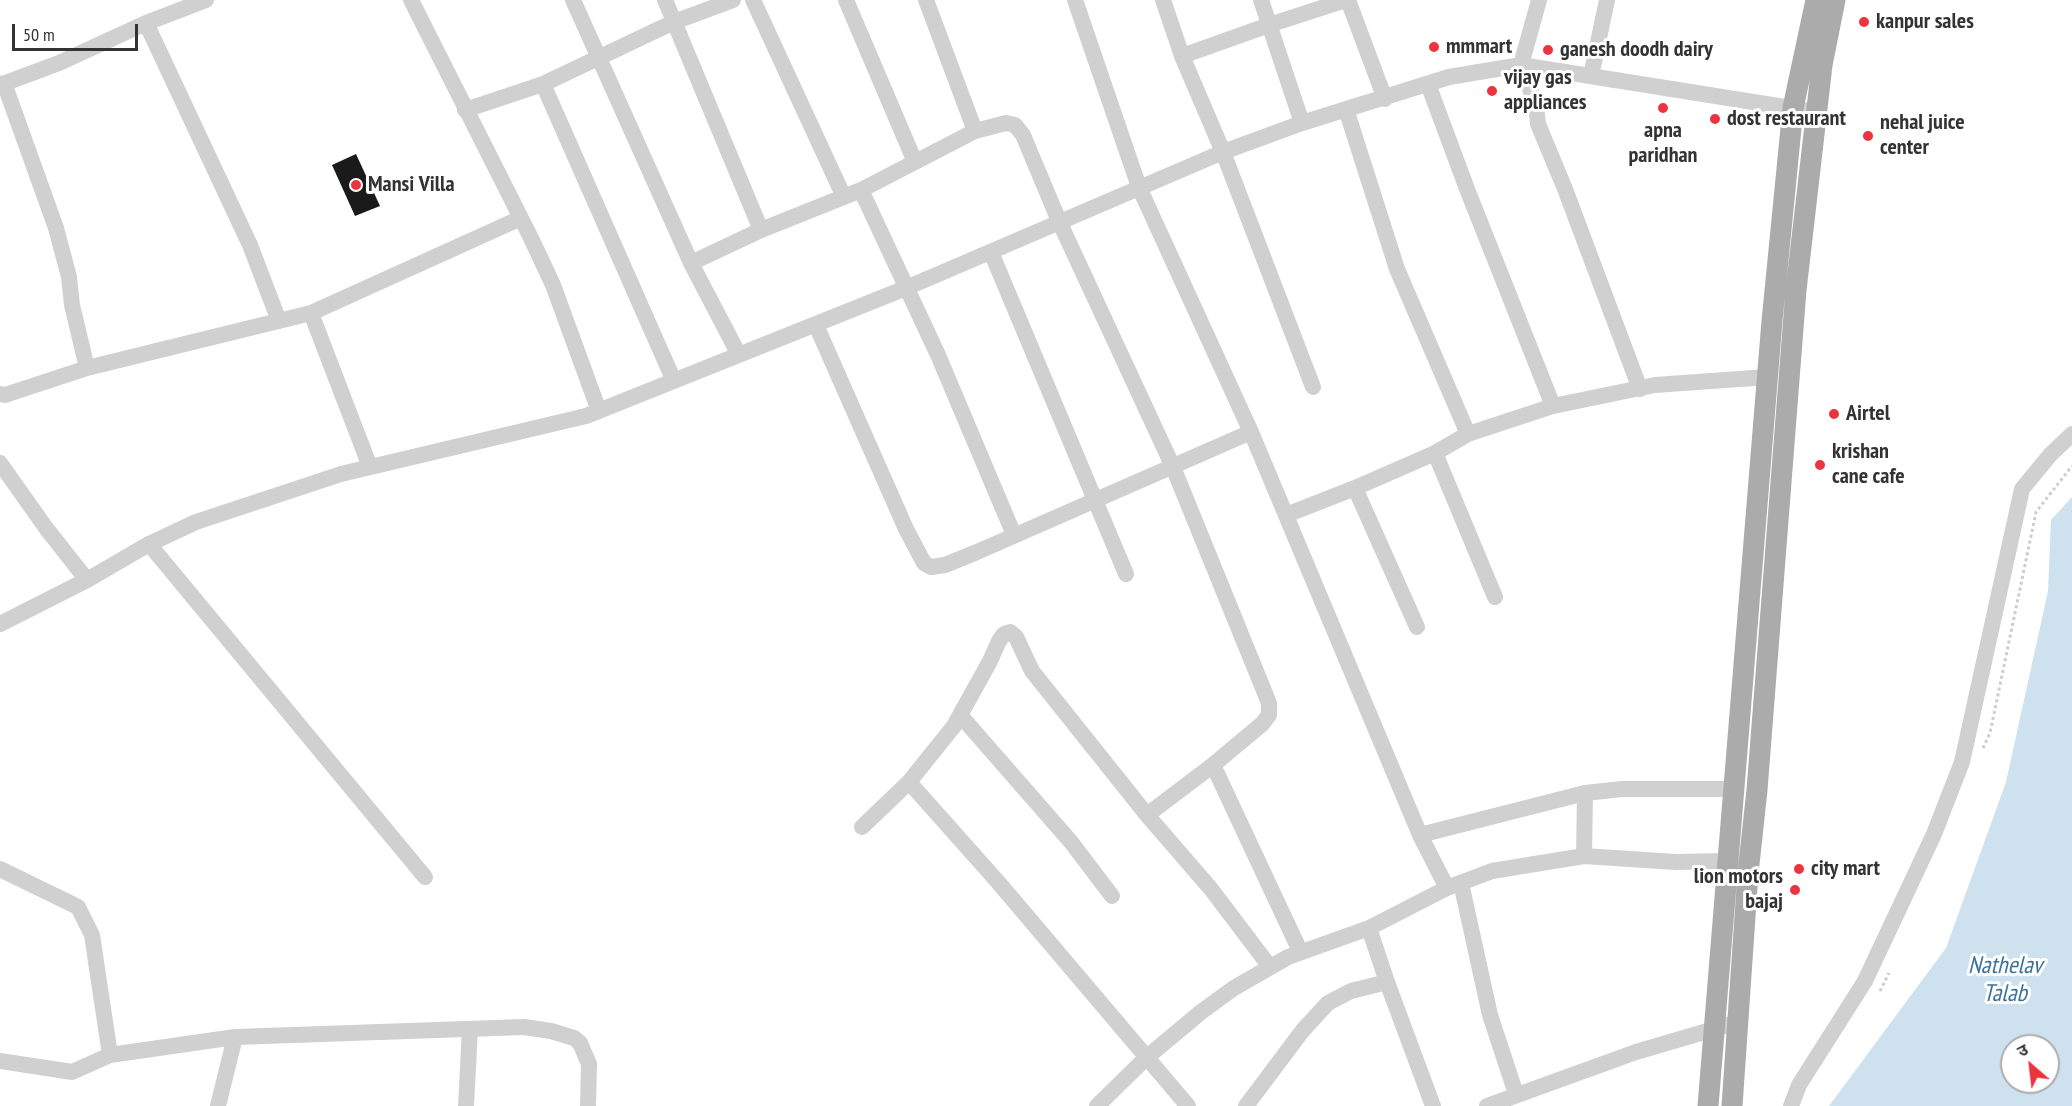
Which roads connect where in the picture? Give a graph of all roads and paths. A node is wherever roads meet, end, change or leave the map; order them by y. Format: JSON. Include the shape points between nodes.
{"nodes":[{"id":1,"x":206,"y":0,"type":"edge"},
{"id":2,"x":411,"y":0,"type":"edge"},
{"id":3,"x":573,"y":0,"type":"edge"},
{"id":4,"x":665,"y":0,"type":"edge"},
{"id":5,"x":733,"y":0,"type":"edge"},
{"id":6,"x":753,"y":0,"type":"edge"},
{"id":7,"x":846,"y":0,"type":"edge"},
{"id":8,"x":926,"y":0,"type":"edge"},
{"id":9,"x":1075,"y":0,"type":"edge"},
{"id":10,"x":1163,"y":0,"type":"edge"},
{"id":11,"x":1261,"y":0,"type":"edge"},
{"id":12,"x":1347,"y":0,"type":"edge"},
{"id":13,"x":1539,"y":0,"type":"edge"},
{"id":14,"x":1607,"y":0,"type":"edge"},
{"id":15,"x":1816,"y":0,"type":"edge"},
{"id":16,"x":1835,"y":0,"type":"edge"},
{"id":17,"x":674,"y":22,"type":"junction"},
{"id":18,"x":146,"y":23,"type":"junction"},
{"id":19,"x":1269,"y":25,"type":"junction"},
{"id":20,"x":1182,"y":56,"type":"junction"},
{"id":21,"x":598,"y":58,"type":"junction"},
{"id":22,"x":1521,"y":65,"type":"junction"},
{"id":23,"x":1591,"y":76,"type":"junction"},
{"id":24,"x":2,"y":84,"type":"edge"},
{"id":25,"x":543,"y":84,"type":"junction"},
{"id":26,"x":1428,"y":84,"type":"junction"},
{"id":27,"x":1384,"y":99,"type":"junction"},
{"id":28,"x":1793,"y":108,"type":"junction"},
{"id":29,"x":1346,"y":109,"type":"junction"},
{"id":30,"x":465,"y":110,"type":"junction"},
{"id":31,"x":1816,"y":112,"type":"junction"},
{"id":32,"x":1302,"y":123,"type":"junction"},
{"id":33,"x":975,"y":131,"type":"junction"},
{"id":34,"x":1223,"y":152,"type":"junction"},
{"id":35,"x":915,"y":162,"type":"junction"},
{"id":36,"x":1139,"y":187,"type":"junction"},
{"id":37,"x":861,"y":190,"type":"junction"},
{"id":38,"x":844,"y":197,"type":"junction"},
{"id":39,"x":521,"y":218,"type":"junction"},
{"id":40,"x":1059,"y":221,"type":"junction"},
{"id":41,"x":761,"y":230,"type":"junction"},
{"id":42,"x":991,"y":252,"type":"junction"},
{"id":43,"x":691,"y":263,"type":"junction"},
{"id":44,"x":906,"y":288,"type":"junction"},
{"id":45,"x":311,"y":313,"type":"junction"},
{"id":46,"x":279,"y":321,"type":"junction"},
{"id":47,"x":816,"y":325,"type":"junction"},
{"id":48,"x":739,"y":355,"type":"junction"},
{"id":49,"x":87,"y":368,"type":"junction"},
{"id":50,"x":1768,"y":377,"type":"junction"},
{"id":51,"x":674,"y":381,"type":"junction"},
{"id":52,"x":1313,"y":387,"type":"dead end"},
{"id":53,"x":1640,"y":389,"type":"junction"},
{"id":54,"x":0,"y":394,"type":"edge"},
{"id":55,"x":1553,"y":406,"type":"junction"},
{"id":56,"x":599,"y":411,"type":"junction"},
{"id":57,"x":1251,"y":432,"type":"junction"},
{"id":58,"x":1468,"y":434,"type":"junction"},
{"id":59,"x":2072,"y":434,"type":"edge"},
{"id":60,"x":1435,"y":453,"type":"junction"},
{"id":61,"x":0,"y":463,"type":"edge"},
{"id":62,"x":370,"y":467,"type":"junction"},
{"id":63,"x":1173,"y":467,"type":"junction"},
{"id":64,"x":1355,"y":488,"type":"junction"},
{"id":65,"x":1095,"y":502,"type":"junction"},
{"id":66,"x":1286,"y":515,"type":"junction"},
{"id":67,"x":1014,"y":535,"type":"junction"},
{"id":68,"x":149,"y":544,"type":"junction"},
{"id":69,"x":1126,"y":574,"type":"dead end"},
{"id":70,"x":87,"y":580,"type":"junction"},
{"id":71,"x":1495,"y":597,"type":"dead end"},
{"id":72,"x":0,"y":624,"type":"edge"},
{"id":73,"x":1417,"y":627,"type":"dead end"},
{"id":74,"x":960,"y":715,"type":"junction"},
{"id":75,"x":1214,"y":765,"type":"junction"},
{"id":76,"x":909,"y":782,"type":"junction"},
{"id":77,"x":1735,"y":789,"type":"junction"},
{"id":78,"x":1585,"y":793,"type":"junction"},
{"id":79,"x":1147,"y":815,"type":"junction"},
{"id":80,"x":862,"y":827,"type":"dead end"},
{"id":81,"x":1420,"y":835,"type":"junction"},
{"id":82,"x":1584,"y":856,"type":"junction"},
{"id":83,"x":1728,"y":861,"type":"junction"},
{"id":84,"x":0,"y":869,"type":"edge"},
{"id":85,"x":425,"y":877,"type":"dead end"},
{"id":86,"x":1454,"y":885,"type":"junction"},
{"id":87,"x":1113,"y":896,"type":"dead end"},
{"id":88,"x":1369,"y":928,"type":"junction"},
{"id":89,"x":1300,"y":951,"type":"junction"},
{"id":90,"x":1270,"y":967,"type":"junction"},
{"id":91,"x":1386,"y":982,"type":"junction"},
{"id":92,"x":1738,"y":1022,"type":"junction"},
{"id":93,"x":470,"y":1029,"type":"junction"},
{"id":94,"x":1713,"y":1029,"type":"junction"},
{"id":95,"x":235,"y":1037,"type":"junction"},
{"id":96,"x":110,"y":1055,"type":"junction"},
{"id":97,"x":1146,"y":1058,"type":"junction"},
{"id":98,"x":0,"y":1061,"type":"edge"},
{"id":99,"x":1516,"y":1094,"type":"junction"},
{"id":100,"x":218,"y":1106,"type":"edge"},
{"id":101,"x":466,"y":1106,"type":"edge"},
{"id":102,"x":588,"y":1106,"type":"edge"},
{"id":103,"x":1097,"y":1106,"type":"edge"},
{"id":104,"x":1188,"y":1106,"type":"edge"},
{"id":105,"x":1246,"y":1106,"type":"edge"},
{"id":106,"x":1433,"y":1106,"type":"edge"},
{"id":107,"x":1487,"y":1106,"type":"edge"},
{"id":108,"x":1708,"y":1106,"type":"edge"},
{"id":109,"x":1732,"y":1106,"type":"edge"},
{"id":110,"x":1791,"y":1106,"type":"edge"}],
"edges":[{"from":1,"to":18,"type":"street"},
{"from":2,"to":30,"type":"street"},
{"from":3,"to":21,"type":"street"},
{"from":4,"to":17,"type":"street"},
{"from":5,"to":17,"type":"street"},
{"from":6,"to":38,"type":"street"},
{"from":7,"to":35,"type":"street"},
{"from":8,"to":33,"type":"street"},
{"from":9,"to":36,"type":"street"},
{"from":10,"to":20,"type":"street"},
{"from":11,"to":19,"type":"street"},
{"from":12,"to":19,"type":"street"},
{"from":12,"to":27,"type":"street"},
{"from":13,"to":22,"type":"street"},
{"from":14,"to":23,"type":"street"},
{"from":15,"to":28,"type":"main road"},
{"from":16,"to":31,"type":"main road"},
{"from":17,"to":21,"type":"street"},
{"from":17,"to":41,"type":"street"},
{"from":18,"to":24,"type":"street"},
{"from":18,"to":46,"type":"street","via":[[250,245]]},
{"from":19,"to":20,"type":"street"},
{"from":19,"to":32,"type":"street"},
{"from":20,"to":34,"type":"street"},
{"from":21,"to":25,"type":"street"},
{"from":21,"to":43,"type":"street"},
{"from":22,"to":23,"type":"street"},
{"from":22,"to":26,"type":"street"},
{"from":22,"to":53,"type":"street","via":[[1536,105],[1538,124]]},
{"from":23,"to":28,"type":"street"},
{"from":24,"to":49,"type":"street","via":[[56,228]]},
{"from":25,"to":30,"type":"street"},
{"from":25,"to":51,"type":"street"},
{"from":26,"to":27,"type":"street"},
{"from":26,"to":55,"type":"street"},
{"from":27,"to":29,"type":"street"},
{"from":28,"to":31,"type":"street"},
{"from":28,"to":50,"type":"main road"},
{"from":29,"to":32,"type":"street"},
{"from":29,"to":58,"type":"street","via":[[1397,269]]},
{"from":30,"to":39,"type":"street"},
{"from":31,"to":92,"type":"main road","via":[[1796,290]]},
{"from":32,"to":34,"type":"street"},
{"from":33,"to":35,"type":"street"},
{"from":33,"to":40,"type":"street","via":[[1006,123],[1014,125],[1023,135]]},
{"from":34,"to":36,"type":"street"},
{"from":34,"to":52,"type":"street"},
{"from":35,"to":37,"type":"street"},
{"from":36,"to":40,"type":"street"},
{"from":36,"to":57,"type":"street"},
{"from":37,"to":38,"type":"street"},
{"from":37,"to":44,"type":"street"},
{"from":38,"to":41,"type":"street"},
{"from":39,"to":45,"type":"street"},
{"from":39,"to":56,"type":"street","via":[[553,285]]},
{"from":40,"to":42,"type":"street"},
{"from":40,"to":63,"type":"street"},
{"from":41,"to":43,"type":"street"},
{"from":42,"to":44,"type":"street"},
{"from":42,"to":65,"type":"street"},
{"from":43,"to":48,"type":"street"},
{"from":44,"to":47,"type":"street"},
{"from":44,"to":67,"type":"street"},
{"from":45,"to":46,"type":"street"},
{"from":45,"to":62,"type":"street"},
{"from":46,"to":49,"type":"street"},
{"from":47,"to":48,"type":"street"},
{"from":47,"to":67,"type":"street","via":[[924,564],[945,565]]},
{"from":48,"to":51,"type":"street"},
{"from":49,"to":54,"type":"street"},
{"from":50,"to":53,"type":"street"},
{"from":50,"to":77,"type":"main road"},
{"from":51,"to":56,"type":"street"},
{"from":53,"to":55,"type":"street"},
{"from":55,"to":58,"type":"street"},
{"from":56,"to":62,"type":"street"},
{"from":57,"to":63,"type":"street"},
{"from":57,"to":66,"type":"street"},
{"from":58,"to":60,"type":"street"},
{"from":59,"to":110,"type":"street","via":[[2022,489],[1962,762],[1934,834],[1865,981],[1800,1084]]},
{"from":60,"to":64,"type":"street"},
{"from":60,"to":71,"type":"street"},
{"from":61,"to":70,"type":"street"},
{"from":62,"to":68,"type":"street","via":[[206,518]]},
{"from":63,"to":65,"type":"street"},
{"from":63,"to":75,"type":"street","via":[[1269,703],[1269,715],[1263,724]]},
{"from":64,"to":66,"type":"street"},
{"from":64,"to":73,"type":"street"},
{"from":65,"to":67,"type":"street"},
{"from":65,"to":69,"type":"street"},
{"from":66,"to":81,"type":"street"},
{"from":68,"to":70,"type":"street"},
{"from":68,"to":85,"type":"street"},
{"from":70,"to":72,"type":"street"},
{"from":74,"to":76,"type":"street"},
{"from":74,"to":79,"type":"street","via":[[999,641],[1010,632],[1032,671]]},
{"from":74,"to":87,"type":"street"},
{"from":75,"to":79,"type":"street"},
{"from":75,"to":89,"type":"street"},
{"from":76,"to":80,"type":"street"},
{"from":76,"to":97,"type":"street"},
{"from":77,"to":78,"type":"street","via":[[1622,789]]},
{"from":77,"to":83,"type":"main road"},
{"from":78,"to":81,"type":"street"},
{"from":78,"to":82,"type":"street"},
{"from":79,"to":90,"type":"street","via":[[1211,889]]},
{"from":81,"to":86,"type":"street"},
{"from":82,"to":83,"type":"street"},
{"from":82,"to":86,"type":"street","via":[[1492,871]]},
{"from":83,"to":94,"type":"main road"},
{"from":84,"to":96,"type":"street","via":[[78,907],[92,935]]},
{"from":86,"to":88,"type":"street"},
{"from":86,"to":99,"type":"street"},
{"from":88,"to":89,"type":"street"},
{"from":88,"to":91,"type":"street"},
{"from":89,"to":90,"type":"street"},
{"from":90,"to":97,"type":"street","via":[[1226,994]]},
{"from":91,"to":105,"type":"street","via":[[1351,991],[1329,1003],[1303,1030]]},
{"from":91,"to":106,"type":"street"},
{"from":92,"to":94,"type":"street"},
{"from":92,"to":109,"type":"main road"},
{"from":93,"to":95,"type":"street"},
{"from":93,"to":101,"type":"street"},
{"from":93,"to":102,"type":"street","via":[[524,1028],[574,1038],[589,1064]]},
{"from":94,"to":99,"type":"street"},
{"from":94,"to":108,"type":"main road"},
{"from":95,"to":96,"type":"street"},
{"from":95,"to":100,"type":"street"},
{"from":96,"to":98,"type":"street","via":[[72,1072]]},
{"from":97,"to":103,"type":"street"},
{"from":97,"to":104,"type":"street"},
{"from":99,"to":107,"type":"street"}]}
